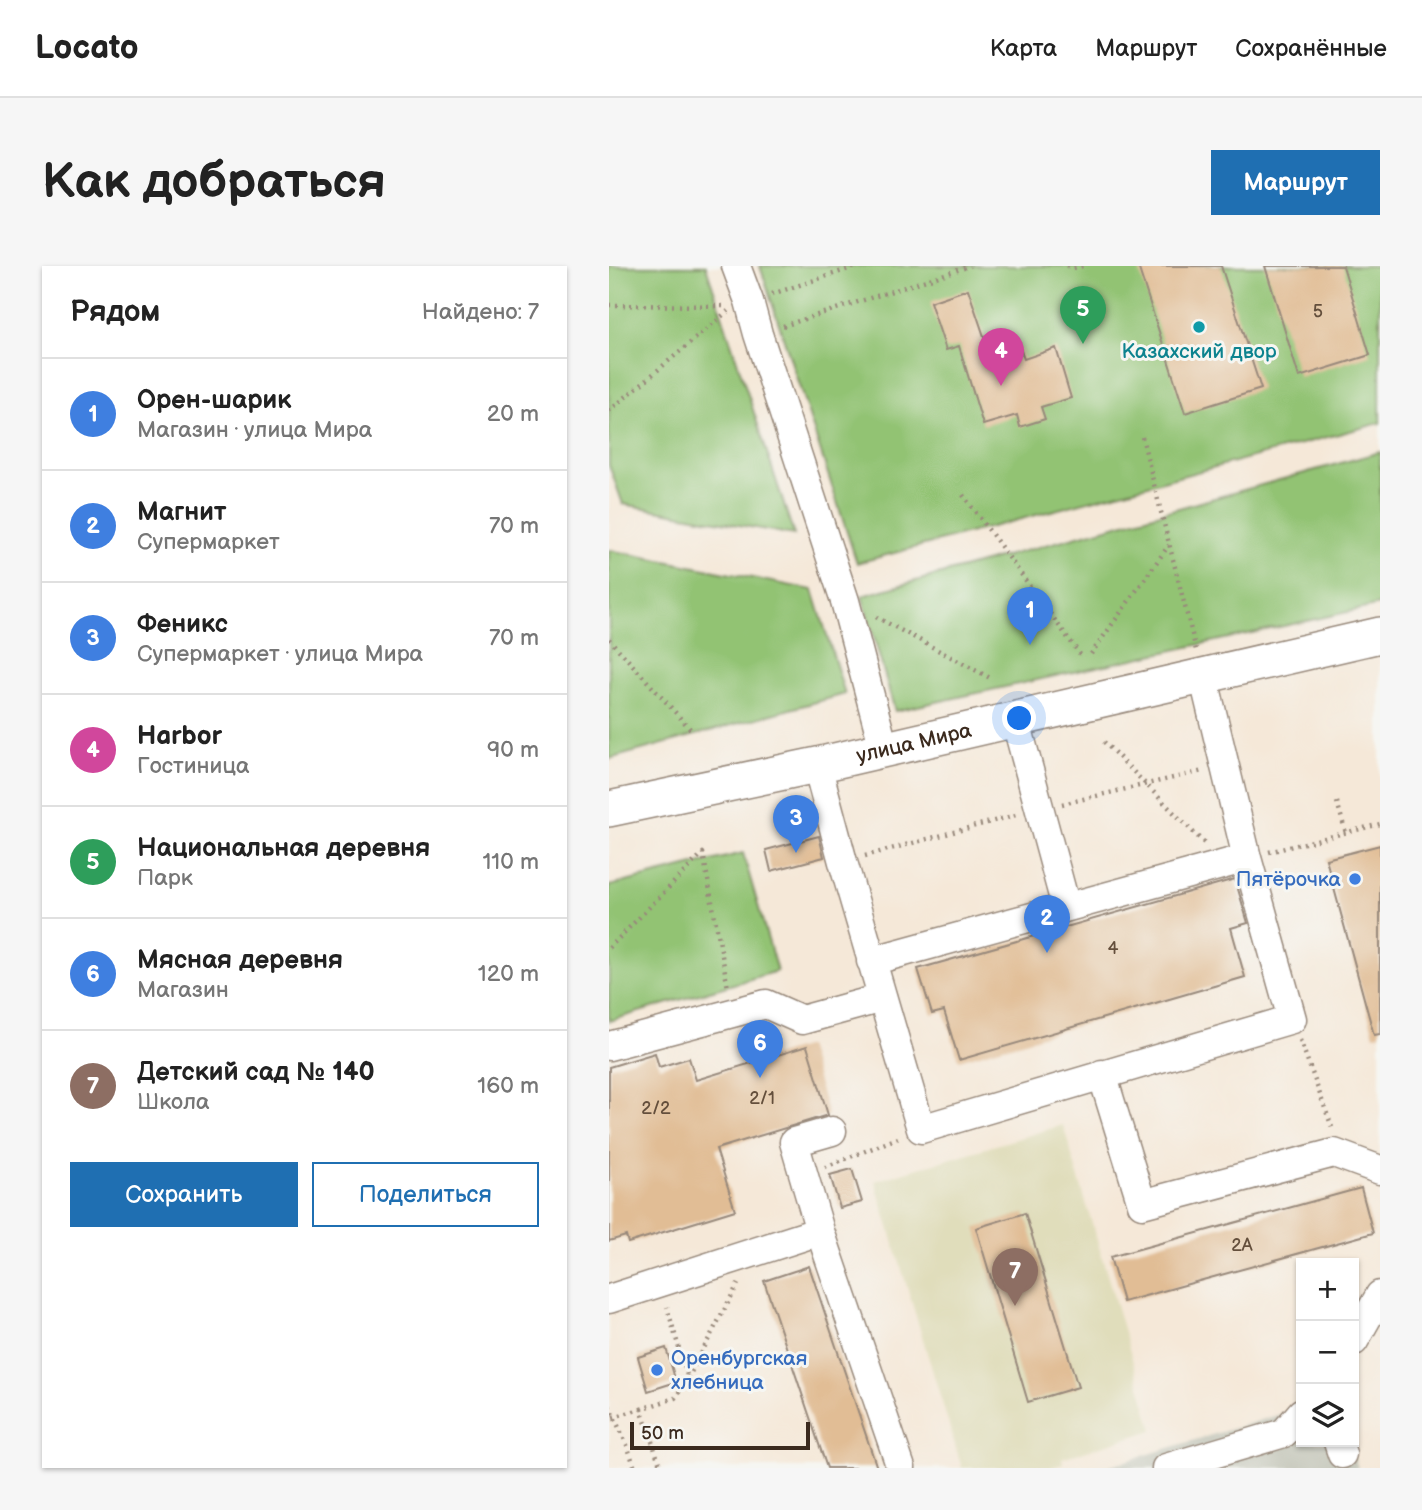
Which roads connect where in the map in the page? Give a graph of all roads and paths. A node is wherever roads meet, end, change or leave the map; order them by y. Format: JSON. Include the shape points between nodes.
{"nodes":[{"id":1,"x":736,"y":266,"type":"edge"},
{"id":2,"x":858,"y":266,"type":"edge"},
{"id":3,"x":970,"y":266,"type":"edge"},
{"id":4,"x":1067,"y":266,"type":"edge"},
{"id":5,"x":1083,"y":266,"type":"edge"},
{"id":6,"x":749,"y":301,"type":"junction"},
{"id":7,"x":609,"y":305,"type":"edge"},
{"id":8,"x":758,"y":334,"type":"junction"},
{"id":9,"x":609,"y":411,"type":"edge"},
{"id":10,"x":1142,"y":437,"type":"dead end"},
{"id":11,"x":963,"y":495,"type":"dead end"},
{"id":12,"x":1170,"y":544,"type":"junction"},
{"id":13,"x":845,"y":601,"type":"junction"},
{"id":14,"x":1380,"y":635,"type":"edge"},
{"id":15,"x":609,"y":639,"type":"edge"},
{"id":16,"x":1091,"y":654,"type":"dead end"},
{"id":17,"x":1081,"y":657,"type":"dead end"},
{"id":18,"x":1203,"y":675,"type":"junction"},
{"id":19,"x":992,"y":679,"type":"dead end"},
{"id":20,"x":1016,"y":718,"type":"junction"},
{"id":21,"x":693,"y":732,"type":"dead end"},
{"id":22,"x":1104,"y":742,"type":"dead end"},
{"id":23,"x":884,"y":749,"type":"junction"},
{"id":24,"x":817,"y":765,"type":"junction"},
{"id":25,"x":1338,"y":802,"type":"dead end"},
{"id":26,"x":609,"y":809,"type":"edge"},
{"id":27,"x":1380,"y":824,"type":"edge"},
{"id":28,"x":1346,"y":833,"type":"junction"},
{"id":29,"x":1236,"y":861,"type":"junction"},
{"id":30,"x":1066,"y":907,"type":"junction"},
{"id":31,"x":609,"y":948,"type":"edge"},
{"id":32,"x":871,"y":961,"type":"junction"},
{"id":33,"x":882,"y":998,"type":"junction"},
{"id":34,"x":733,"y":1013,"type":"junction"},
{"id":35,"x":1300,"y":1038,"type":"dead end"},
{"id":36,"x":609,"y":1046,"type":"edge"},
{"id":37,"x":1102,"y":1074,"type":"junction"},
{"id":38,"x":921,"y":1129,"type":"junction"},
{"id":39,"x":832,"y":1131,"type":"dead end"},
{"id":40,"x":1343,"y":1156,"type":"junction"},
{"id":41,"x":1380,"y":1170,"type":"edge"},
{"id":42,"x":804,"y":1176,"type":"junction"},
{"id":43,"x":820,"y":1231,"type":"junction"},
{"id":44,"x":755,"y":1252,"type":"junction"},
{"id":45,"x":659,"y":1282,"type":"junction"},
{"id":46,"x":1380,"y":1296,"type":"edge"},
{"id":47,"x":609,"y":1299,"type":"edge"},
{"id":48,"x":1359,"y":1332,"type":"edge"},
{"id":49,"x":688,"y":1379,"type":"junction"},
{"id":50,"x":609,"y":1406,"type":"edge"},
{"id":51,"x":641,"y":1409,"type":"junction"},
{"id":52,"x":613,"y":1417,"type":"junction"},
{"id":53,"x":1296,"y":1424,"type":"edge"},
{"id":54,"x":635,"y":1468,"type":"edge"},
{"id":55,"x":661,"y":1468,"type":"edge"},
{"id":56,"x":901,"y":1468,"type":"edge"},
{"id":57,"x":1166,"y":1468,"type":"edge"}],
"edges":[{"from":1,"to":6,"type":"lane"},
{"from":2,"to":6,"type":"path"},
{"from":3,"to":8,"type":"path"},
{"from":4,"to":5,"type":"path"},
{"from":6,"to":8,"type":"lane"},
{"from":7,"to":9,"type":"path","via":[[734,306]]},
{"from":8,"to":13,"type":"lane"},
{"from":10,"to":12,"type":"path"},
{"from":11,"to":17,"type":"path"},
{"from":12,"to":16,"type":"path"},
{"from":12,"to":18,"type":"path"},
{"from":13,"to":19,"type":"path"},
{"from":13,"to":23,"type":"lane"},
{"from":14,"to":18,"type":"main road","name":"улица Мира"},
{"from":15,"to":21,"type":"path"},
{"from":18,"to":20,"type":"main road","name":"улица Мира"},
{"from":18,"to":29,"type":"lane"},
{"from":20,"to":23,"type":"main road","name":"улица Мира"},
{"from":20,"to":30,"type":"lane"},
{"from":22,"to":29,"type":"path","via":[[1144,784]]},
{"from":23,"to":24,"type":"main road","name":"улица Мира"},
{"from":24,"to":26,"type":"main road","name":"улица Мира"},
{"from":24,"to":32,"type":"lane"},
{"from":25,"to":28,"type":"path"},
{"from":27,"to":28,"type":"path"},
{"from":28,"to":29,"type":"path"},
{"from":29,"to":30,"type":"lane"},
{"from":29,"to":37,"type":"lane","via":[[1292,1019]]},
{"from":30,"to":32,"type":"lane"},
{"from":31,"to":34,"type":"path","via":[[702,853]]},
{"from":32,"to":33,"type":"lane"},
{"from":33,"to":34,"type":"lane","via":[[802,1020],[766,1004]]},
{"from":33,"to":38,"type":"lane"},
{"from":34,"to":36,"type":"lane"},
{"from":35,"to":40,"type":"path"},
{"from":37,"to":38,"type":"lane"},
{"from":37,"to":40,"type":"lane","via":[[1142,1204],[1334,1153]]},
{"from":38,"to":42,"type":"path"},
{"from":39,"to":42,"type":"lane","via":[[794,1142]]},
{"from":40,"to":41,"type":"lane"},
{"from":42,"to":43,"type":"lane"},
{"from":43,"to":44,"type":"lane"},
{"from":43,"to":56,"type":"lane"},
{"from":44,"to":45,"type":"lane"},
{"from":44,"to":49,"type":"path"},
{"from":45,"to":47,"type":"lane"},
{"from":45,"to":49,"type":"path"},
{"from":46,"to":48,"type":"lane"},
{"from":49,"to":51,"type":"path","via":[[675,1398]]},
{"from":50,"to":52,"type":"path"},
{"from":51,"to":52,"type":"path"},
{"from":51,"to":55,"type":"path"},
{"from":52,"to":54,"type":"path"},
{"from":53,"to":57,"type":"lane"}]}
